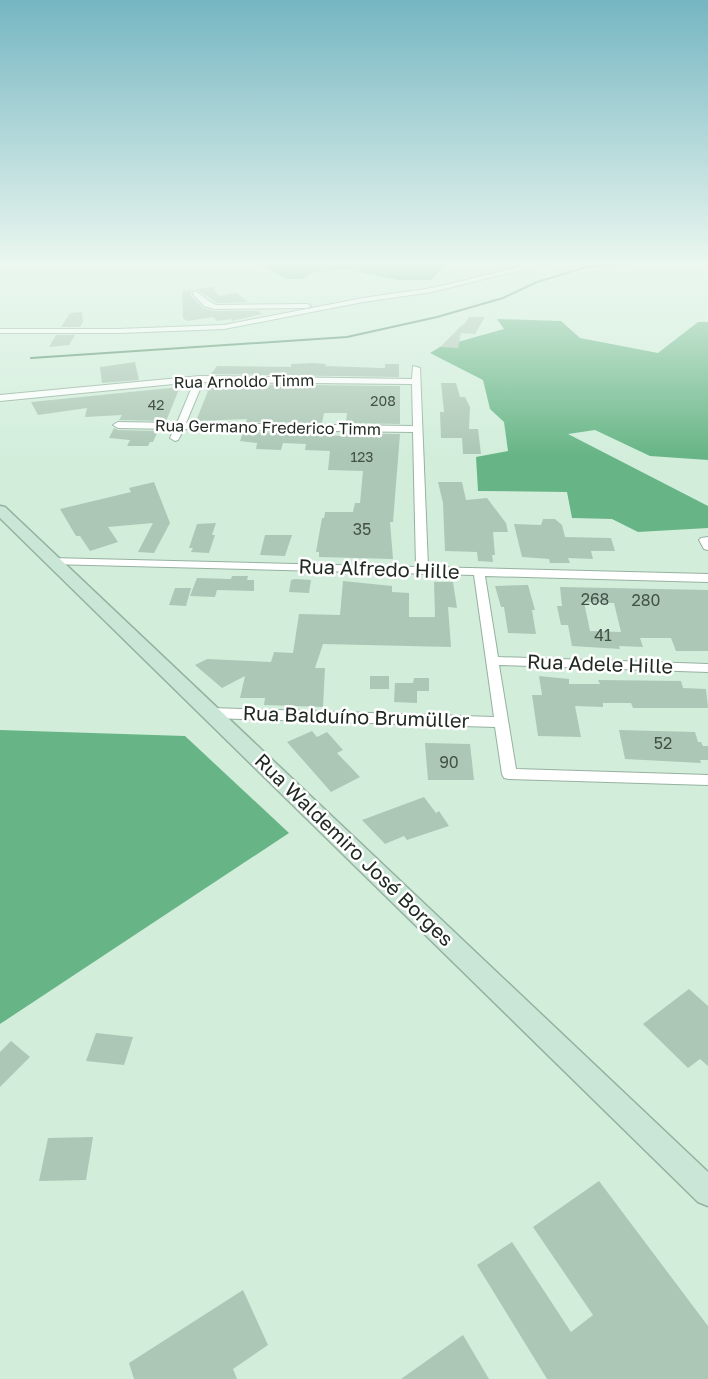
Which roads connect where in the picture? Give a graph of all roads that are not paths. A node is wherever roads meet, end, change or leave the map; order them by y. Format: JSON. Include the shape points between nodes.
{"nodes":[{"id":1,"x":224,"y":326,"type":"edge"},
{"id":2,"x":0,"y":331,"type":"edge"},
{"id":3,"x":416,"y":368,"type":"dead end"},
{"id":4,"x":200,"y":379,"type":"junction"},
{"id":5,"x":416,"y":382,"type":"junction"},
{"id":6,"x":0,"y":398,"type":"edge"},
{"id":7,"x":118,"y":425,"type":"dead end"},
{"id":8,"x":180,"y":426,"type":"junction"},
{"id":9,"x":417,"y":429,"type":"junction"},
{"id":10,"x":175,"y":438,"type":"dead end"},
{"id":11,"x":0,"y":510,"type":"edge"},
{"id":12,"x":51,"y":561,"type":"junction"},
{"id":13,"x":422,"y":570,"type":"junction"},
{"id":14,"x":479,"y":572,"type":"junction"},
{"id":15,"x":708,"y":578,"type":"edge"},
{"id":16,"x":492,"y":661,"type":"junction"},
{"id":17,"x":708,"y":668,"type":"edge"},
{"id":18,"x":212,"y":713,"type":"junction"},
{"id":19,"x":501,"y":722,"type":"junction"},
{"id":20,"x":708,"y":780,"type":"edge"},
{"id":21,"x":708,"y":1192,"type":"edge"}],
"edges":[{"from":1,"to":2,"type":"street","via":[[118,332]]},
{"from":3,"to":5,"type":"street"},
{"from":4,"to":5,"type":"street","name":"Rua Arnoldo Timm"},
{"from":4,"to":6,"type":"street","name":"Rua Arnoldo Timm"},
{"from":4,"to":8,"type":"street"},
{"from":5,"to":9,"type":"street"},
{"from":7,"to":8,"type":"street","name":"Rua Germano Frederico Timm"},
{"from":8,"to":9,"type":"street","name":"Rua Germano Frederico Timm"},
{"from":8,"to":10,"type":"street"},
{"from":9,"to":13,"type":"street"},
{"from":11,"to":12,"type":"main road","name":"Rua Waldemiro José Borges"},
{"from":12,"to":13,"type":"street","name":"Rua Alfredo Hille"},
{"from":12,"to":18,"type":"main road","name":"Rua Waldemiro José Borges"},
{"from":13,"to":14,"type":"street","name":"Rua Alfredo Hille"},
{"from":14,"to":15,"type":"street","name":"Rua Alfredo Hille"},
{"from":14,"to":16,"type":"street"},
{"from":16,"to":17,"type":"street","name":"Rua Adele Hille"},
{"from":16,"to":19,"type":"street"},
{"from":18,"to":19,"type":"street","name":"Rua Balduíno Brumüller"},
{"from":18,"to":21,"type":"main road","name":"Rua Waldemiro José Borges"},
{"from":19,"to":20,"type":"street","via":[[509,774]]}]}
